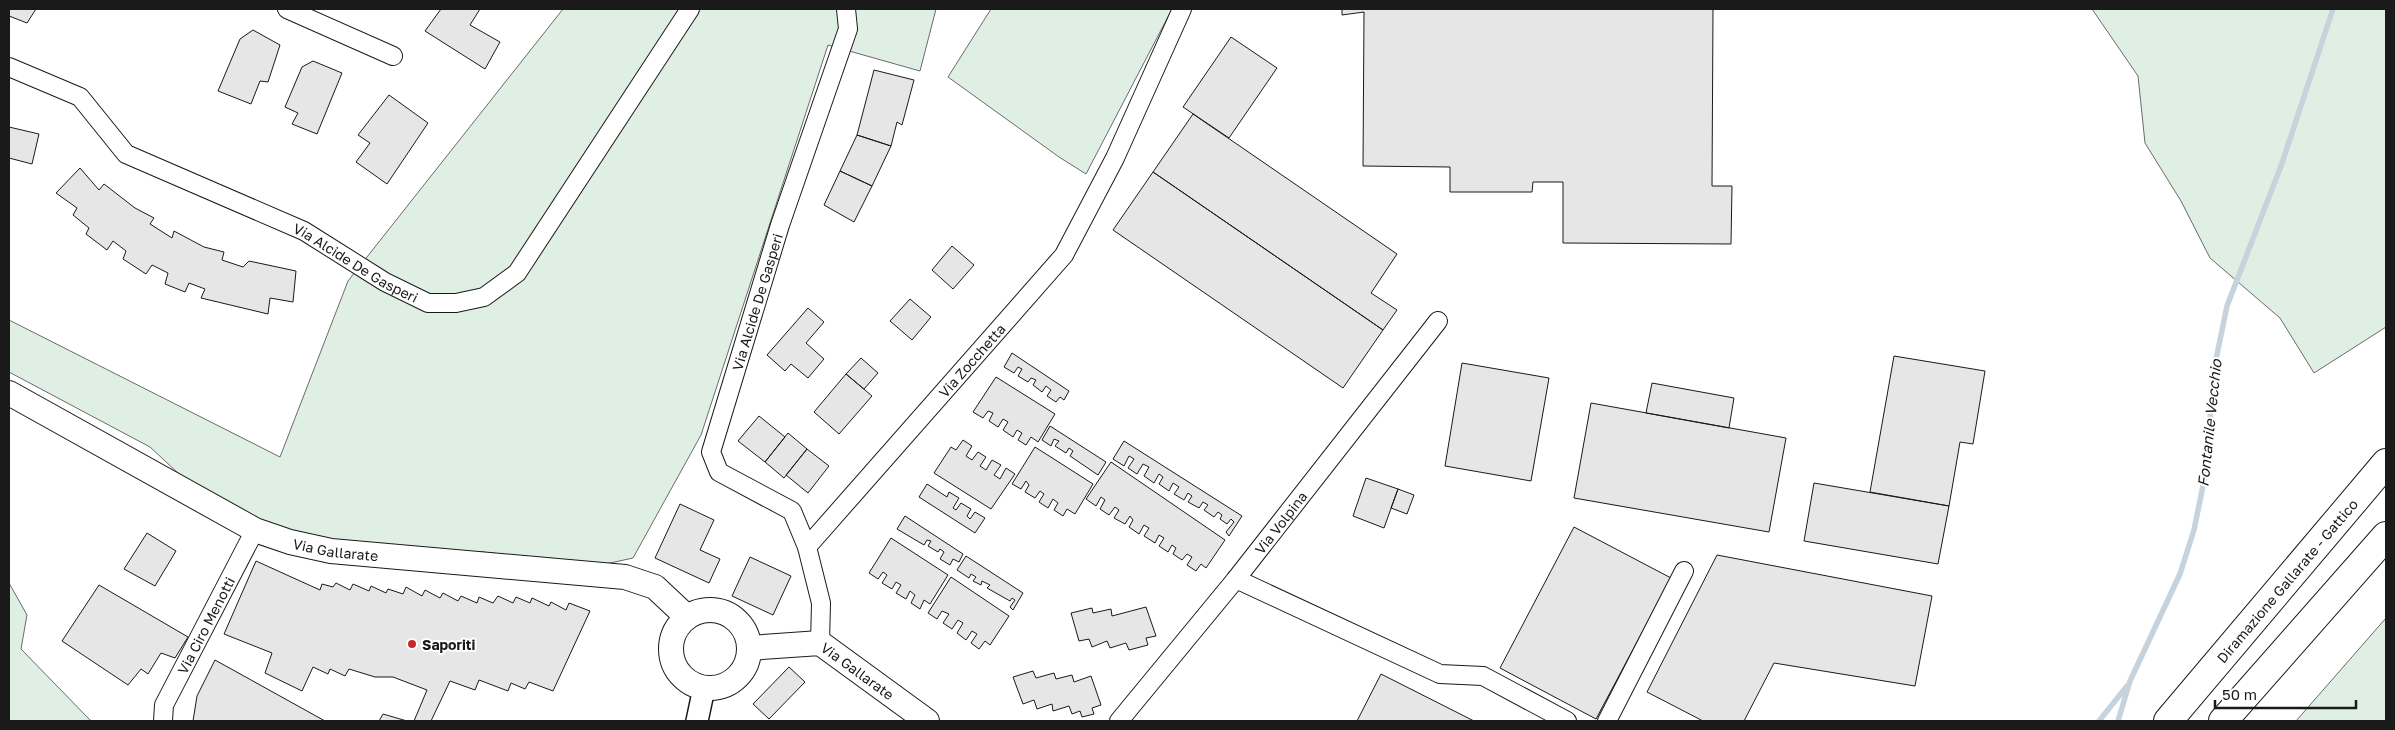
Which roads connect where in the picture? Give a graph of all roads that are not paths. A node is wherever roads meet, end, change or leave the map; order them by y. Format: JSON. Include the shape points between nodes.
{"nodes":[{"id":1,"x":288,"y":9,"type":"edge"},
{"id":2,"x":690,"y":9,"type":"edge"},
{"id":3,"x":846,"y":9,"type":"edge"},
{"id":4,"x":1182,"y":9,"type":"edge"},
{"id":5,"x":393,"y":56,"type":"dead end"},
{"id":6,"x":9,"y":67,"type":"edge"},
{"id":7,"x":1438,"y":321,"type":"dead end"},
{"id":8,"x":9,"y":392,"type":"edge"},
{"id":9,"x":2386,"y":463,"type":"edge"},
{"id":10,"x":255,"y":530,"type":"junction"},
{"id":11,"x":2386,"y":536,"type":"edge"},
{"id":12,"x":807,"y":547,"type":"junction"},
{"id":13,"x":1684,"y":571,"type":"dead end"},
{"id":14,"x":1236,"y":579,"type":"junction"},
{"id":15,"x":687,"y":617,"type":"junction"},
{"id":16,"x":820,"y":643,"type":"junction"},
{"id":17,"x":749,"y":648,"type":"junction"},
{"id":18,"x":704,"y":688,"type":"junction"},
{"id":19,"x":163,"y":721,"type":"edge"},
{"id":20,"x":697,"y":721,"type":"edge"},
{"id":21,"x":927,"y":721,"type":"edge"},
{"id":22,"x":1119,"y":721,"type":"edge"},
{"id":23,"x":1567,"y":721,"type":"edge"},
{"id":24,"x":1607,"y":721,"type":"edge"},
{"id":25,"x":2168,"y":721,"type":"edge"},
{"id":26,"x":2223,"y":721,"type":"edge"}],
"edges":[{"from":1,"to":5,"type":"street"},
{"from":2,"to":6,"type":"street","name":"Via Alcide De Gasperi","via":[[517,273],[484,297],[456,303],[428,303],[385,282],[304,231],[126,154],[80,97]]},
{"from":3,"to":12,"type":"street","name":"Via Alcide De Gasperi","via":[[848,29],[780,225],[711,452],[719,472],[792,511]]},
{"from":4,"to":12,"type":"street","name":"Via Zocchetta","via":[[1115,158],[1064,255]]},
{"from":7,"to":14,"type":"street","name":"Via Volpina"},
{"from":8,"to":10,"type":"main road","name":"Via Gallarate"},
{"from":9,"to":25,"type":"highway","name":"Diramazione Gallarate - Gattico"},
{"from":10,"to":15,"type":"main road","name":"Via Gallarate","via":[[331,551],[625,577],[654,587]]},
{"from":10,"to":19,"type":"street","name":"Via Ciro Menotti","via":[[164,705]]},
{"from":11,"to":26,"type":"highway"},
{"from":12,"to":16,"type":"street","name":"Via Alcide De Gasperi","via":[[821,603]]},
{"from":13,"to":24,"type":"street"},
{"from":14,"to":22,"type":"street","name":"Via Volpina"},
{"from":14,"to":23,"type":"street","via":[[1440,674],[1483,676]]},
{"from":15,"to":17,"type":"main road","via":[[704,610],[722,611],[733,616],[742,625]]},
{"from":15,"to":18,"type":"main road","via":[[673,635],[672,658],[684,678]]},
{"from":16,"to":17,"type":"main road","name":"Via Gallarate"},
{"from":16,"to":21,"type":"main road","name":"Via Gallarate"},
{"from":17,"to":18,"type":"main road","via":[[748,660],[736,678],[716,688]]},
{"from":18,"to":20,"type":"street"}]}
